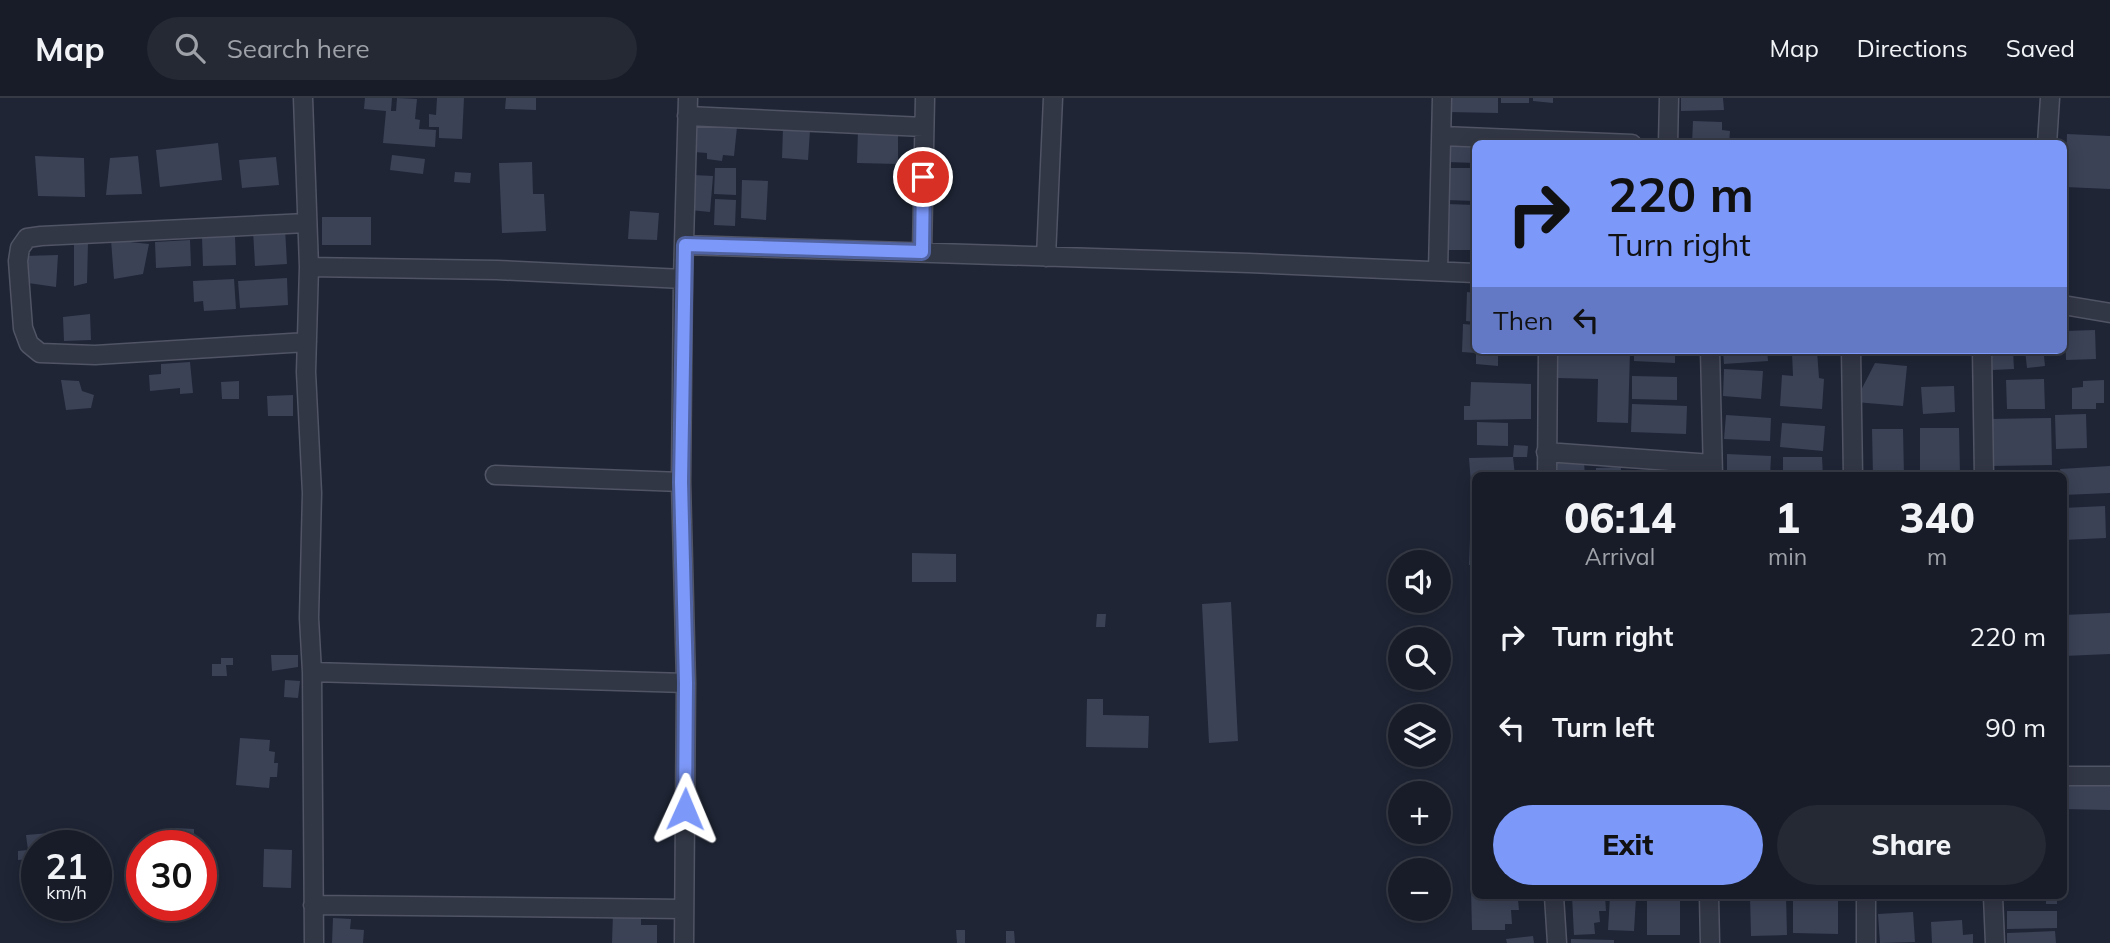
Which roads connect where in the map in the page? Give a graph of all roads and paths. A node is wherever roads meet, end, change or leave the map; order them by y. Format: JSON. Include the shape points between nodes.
{"nodes":[{"id":1,"x":303,"y":98,"type":"edge"},
{"id":2,"x":688,"y":98,"type":"edge"},
{"id":3,"x":925,"y":98,"type":"edge"},
{"id":4,"x":1053,"y":98,"type":"edge"},
{"id":5,"x":1442,"y":98,"type":"edge"},
{"id":6,"x":1669,"y":98,"type":"edge"},
{"id":7,"x":2050,"y":98,"type":"edge"},
{"id":8,"x":687,"y":116,"type":"junction"},
{"id":9,"x":924,"y":127,"type":"junction"},
{"id":10,"x":1442,"y":136,"type":"junction"},
{"id":11,"x":1537,"y":140,"type":"edge"},
{"id":12,"x":1668,"y":140,"type":"edge"},
{"id":13,"x":2047,"y":140,"type":"edge"},
{"id":14,"x":307,"y":223,"type":"junction"},
{"id":15,"x":685,"y":245,"type":"junction"},
{"id":16,"x":922,"y":252,"type":"junction"},
{"id":17,"x":1046,"y":257,"type":"junction"},
{"id":18,"x":309,"y":267,"type":"junction"},
{"id":19,"x":1438,"y":271,"type":"junction"},
{"id":20,"x":1472,"y":274,"type":"edge"},
{"id":21,"x":683,"y":279,"type":"junction"},
{"id":22,"x":2067,"y":306,"type":"edge"},
{"id":23,"x":2110,"y":313,"type":"edge"},
{"id":24,"x":307,"y":342,"type":"junction"},
{"id":25,"x":1548,"y":354,"type":"edge"},
{"id":26,"x":1710,"y":354,"type":"edge"},
{"id":27,"x":1851,"y":354,"type":"edge"},
{"id":28,"x":1982,"y":354,"type":"edge"},
{"id":29,"x":1546,"y":452,"type":"junction"},
{"id":30,"x":1712,"y":470,"type":"edge"},
{"id":31,"x":1546,"y":472,"type":"edge"},
{"id":32,"x":1853,"y":472,"type":"edge"},
{"id":33,"x":1984,"y":472,"type":"edge"},
{"id":34,"x":495,"y":475,"type":"dead end"},
{"id":35,"x":681,"y":482,"type":"junction"},
{"id":36,"x":312,"y":672,"type":"junction"},
{"id":37,"x":686,"y":683,"type":"junction"},
{"id":38,"x":2067,"y":776,"type":"edge"},
{"id":39,"x":2110,"y":776,"type":"edge"},
{"id":40,"x":1555,"y":899,"type":"edge"},
{"id":41,"x":1709,"y":899,"type":"edge"},
{"id":42,"x":1866,"y":899,"type":"edge"},
{"id":43,"x":1993,"y":899,"type":"edge"},
{"id":44,"x":313,"y":905,"type":"junction"},
{"id":45,"x":684,"y":909,"type":"junction"},
{"id":46,"x":314,"y":943,"type":"edge"},
{"id":47,"x":684,"y":943,"type":"edge"},
{"id":48,"x":1557,"y":943,"type":"edge"},
{"id":49,"x":1710,"y":943,"type":"edge"},
{"id":50,"x":1866,"y":943,"type":"edge"},
{"id":51,"x":1995,"y":943,"type":"edge"}],
"edges":[{"from":1,"to":14,"type":"street"},
{"from":2,"to":8,"type":"street"},
{"from":3,"to":9,"type":"street"},
{"from":4,"to":17,"type":"street"},
{"from":5,"to":10,"type":"street"},
{"from":6,"to":12,"type":"street"},
{"from":7,"to":13,"type":"street"},
{"from":8,"to":9,"type":"street"},
{"from":8,"to":15,"type":"street"},
{"from":9,"to":16,"type":"street"},
{"from":10,"to":11,"type":"street"},
{"from":10,"to":19,"type":"street"},
{"from":14,"to":18,"type":"street"},
{"from":14,"to":24,"type":"street","via":[[41,236],[27,238],[18,261],[23,328],[29,344],[40,354],[96,355]]},
{"from":15,"to":16,"type":"street"},
{"from":15,"to":21,"type":"street"},
{"from":16,"to":17,"type":"street"},
{"from":17,"to":19,"type":"street"},
{"from":18,"to":21,"type":"street"},
{"from":18,"to":24,"type":"street"},
{"from":19,"to":20,"type":"street"},
{"from":21,"to":35,"type":"street"},
{"from":22,"to":23,"type":"street"},
{"from":24,"to":36,"type":"street"},
{"from":25,"to":29,"type":"street"},
{"from":26,"to":30,"type":"street"},
{"from":27,"to":32,"type":"street"},
{"from":28,"to":33,"type":"street"},
{"from":29,"to":30,"type":"street"},
{"from":29,"to":31,"type":"street"},
{"from":34,"to":35,"type":"street"},
{"from":35,"to":37,"type":"street"},
{"from":36,"to":37,"type":"street"},
{"from":36,"to":44,"type":"street"},
{"from":37,"to":45,"type":"street"},
{"from":38,"to":39,"type":"street"},
{"from":40,"to":48,"type":"street"},
{"from":41,"to":49,"type":"street"},
{"from":42,"to":50,"type":"street"},
{"from":43,"to":51,"type":"street"},
{"from":44,"to":45,"type":"street"},
{"from":44,"to":46,"type":"street"},
{"from":45,"to":47,"type":"street"}]}
